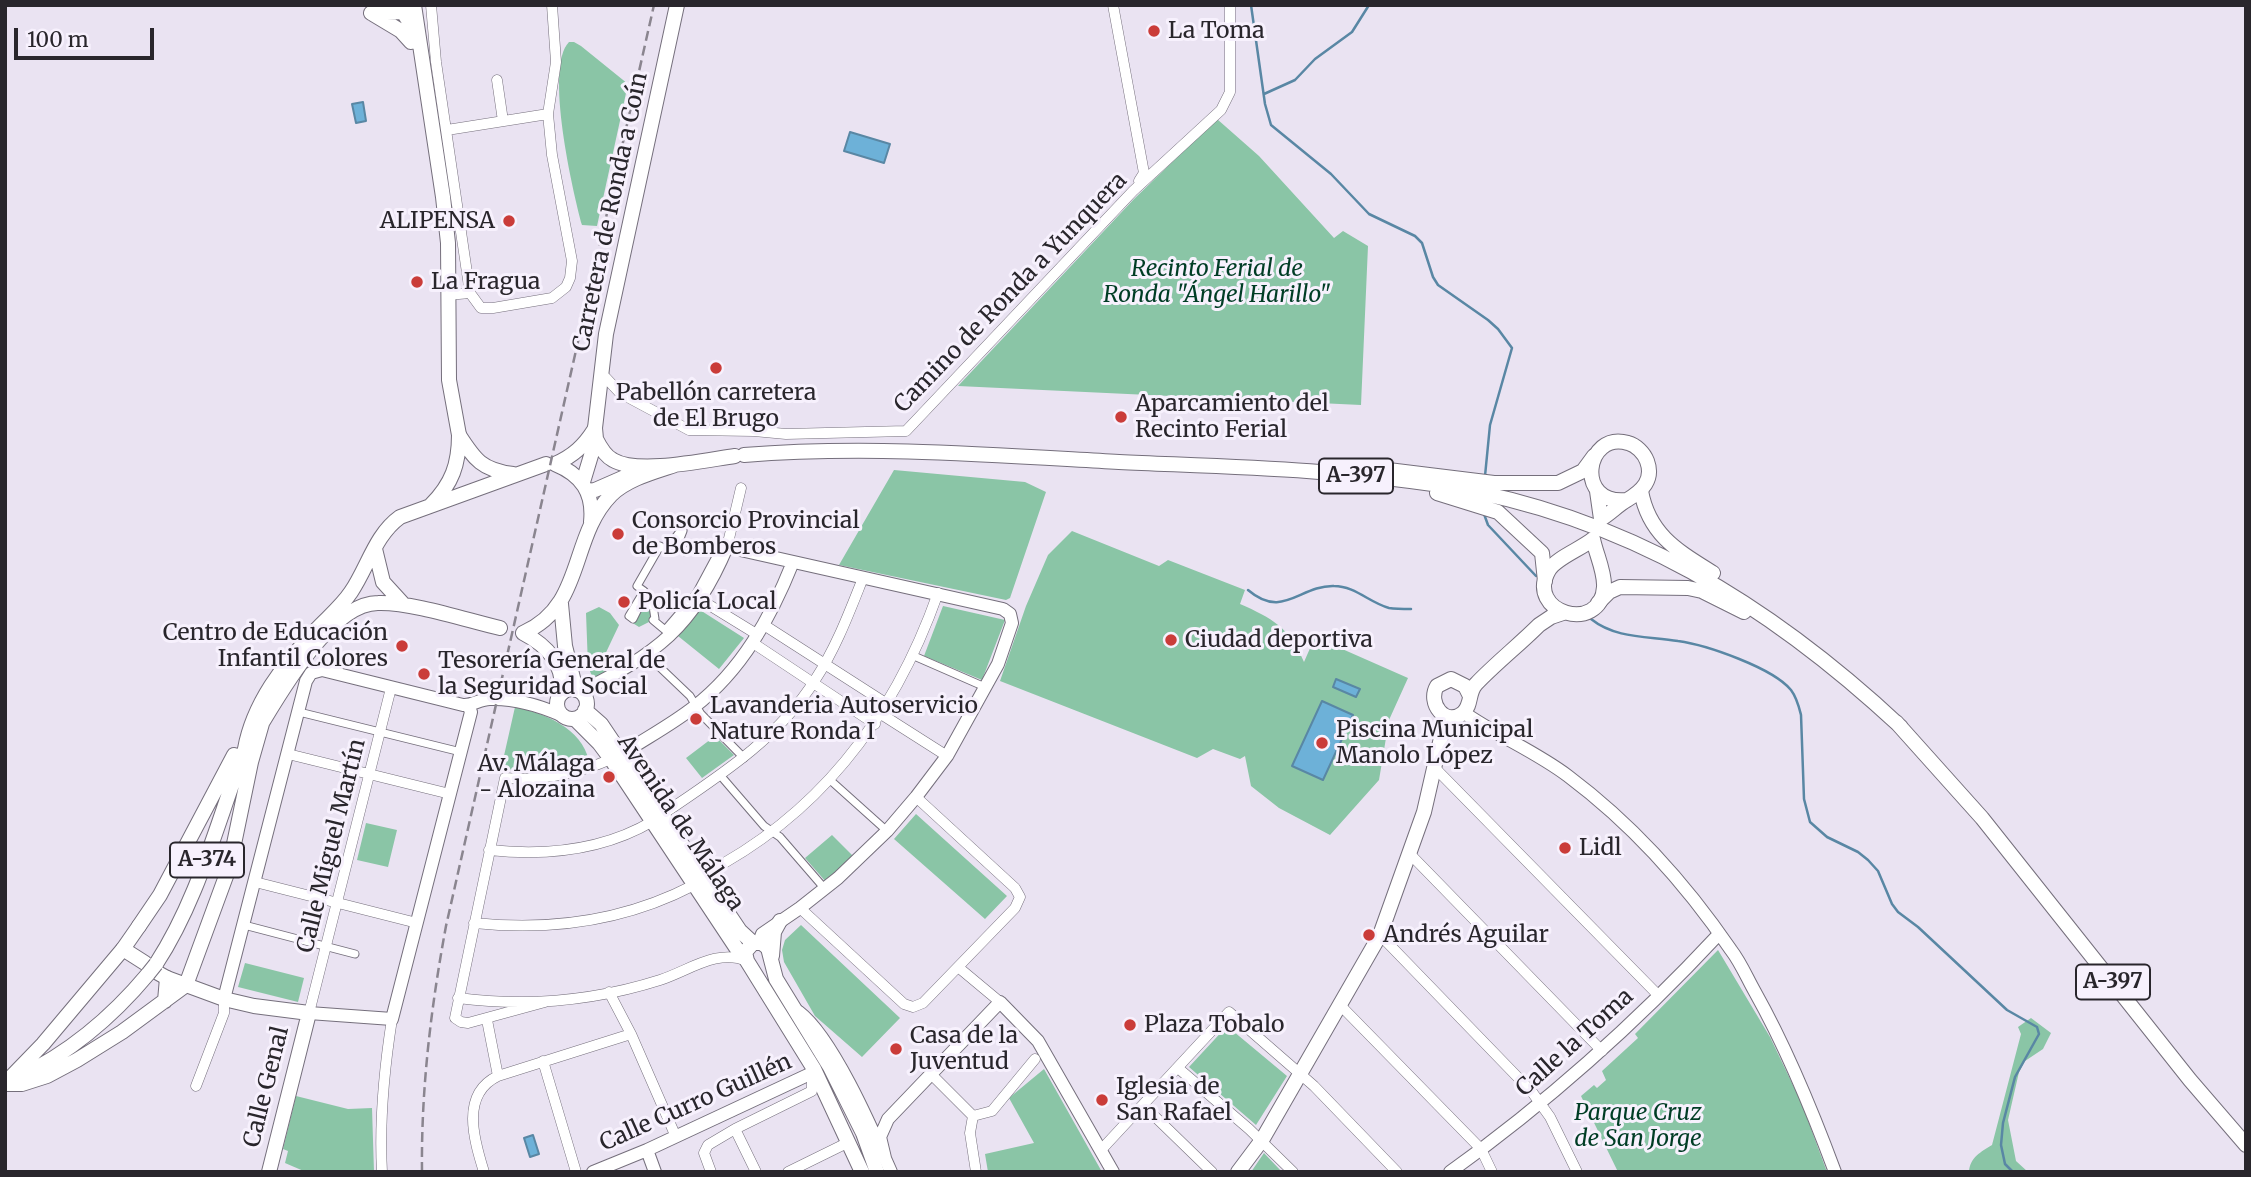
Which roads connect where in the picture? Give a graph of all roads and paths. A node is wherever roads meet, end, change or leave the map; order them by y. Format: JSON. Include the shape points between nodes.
{"nodes":[{"id":1,"x":431,"y":5,"type":"edge"},
{"id":2,"x":552,"y":5,"type":"edge"},
{"id":3,"x":677,"y":5,"type":"edge"},
{"id":4,"x":1113,"y":5,"type":"edge"},
{"id":5,"x":1230,"y":5,"type":"edge"},
{"id":6,"x":409,"y":8,"type":"edge"},
{"id":7,"x":379,"y":12,"type":"edge"},
{"id":8,"x":411,"y":42,"type":"junction"},
{"id":9,"x":497,"y":80,"type":"dead end"},
{"id":10,"x":548,"y":114,"type":"junction"},
{"id":11,"x":503,"y":121,"type":"junction"},
{"id":12,"x":447,"y":130,"type":"junction"},
{"id":13,"x":1133,"y":191,"type":"junction"},
{"id":14,"x":446,"y":256,"type":"junction"},
{"id":15,"x":470,"y":293,"type":"junction"},
{"id":16,"x":447,"y":295,"type":"junction"},
{"id":17,"x":600,"y":377,"type":"junction"},
{"id":18,"x":620,"y":393,"type":"junction"},
{"id":19,"x":598,"y":394,"type":"junction"},
{"id":20,"x":595,"y":434,"type":"junction"},
{"id":21,"x":459,"y":435,"type":"junction"},
{"id":22,"x":1594,"y":456,"type":"junction"},
{"id":23,"x":550,"y":464,"type":"junction"},
{"id":24,"x":1168,"y":464,"type":"junction"},
{"id":25,"x":675,"y":466,"type":"junction"},
{"id":26,"x":659,"y":467,"type":"junction"},
{"id":27,"x":1231,"y":467,"type":"junction"},
{"id":28,"x":513,"y":474,"type":"junction"},
{"id":29,"x":586,"y":486,"type":"junction"},
{"id":30,"x":741,"y":488,"type":"dead end"},
{"id":31,"x":1597,"y":491,"type":"junction"},
{"id":32,"x":1641,"y":491,"type":"junction"},
{"id":33,"x":1627,"y":499,"type":"junction"},
{"id":34,"x":430,"y":506,"type":"junction"},
{"id":35,"x":591,"y":524,"type":"junction"},
{"id":36,"x":727,"y":547,"type":"junction"},
{"id":37,"x":376,"y":549,"type":"junction"},
{"id":38,"x":793,"y":562,"type":"junction"},
{"id":39,"x":863,"y":578,"type":"junction"},
{"id":40,"x":1545,"y":587,"type":"junction"},
{"id":41,"x":938,"y":593,"type":"junction"},
{"id":42,"x":701,"y":600,"type":"junction"},
{"id":43,"x":1598,"y":603,"type":"junction"},
{"id":44,"x":561,"y":604,"type":"junction"},
{"id":45,"x":405,"y":606,"type":"junction"},
{"id":46,"x":1563,"y":613,"type":"junction"},
{"id":47,"x":653,"y":620,"type":"joint"},
{"id":48,"x":500,"y":628,"type":"dead end"},
{"id":49,"x":758,"y":635,"type":"junction"},
{"id":50,"x":647,"y":655,"type":"junction"},
{"id":51,"x":914,"y":656,"type":"junction"},
{"id":52,"x":825,"y":664,"type":"junction"},
{"id":53,"x":1461,"y":682,"type":"junction"},
{"id":54,"x":814,"y":683,"type":"junction"},
{"id":55,"x":985,"y":687,"type":"junction"},
{"id":56,"x":391,"y":688,"type":"junction"},
{"id":57,"x":1470,"y":696,"type":"junction"},
{"id":58,"x":568,"y":703,"type":"junction"},
{"id":59,"x":887,"y":704,"type":"junction"},
{"id":60,"x":468,"y":705,"type":"junction"},
{"id":61,"x":695,"y":706,"type":"junction"},
{"id":62,"x":299,"y":712,"type":"junction"},
{"id":63,"x":1463,"y":712,"type":"junction"},
{"id":64,"x":881,"y":714,"type":"junction"},
{"id":65,"x":1447,"y":716,"type":"junction"},
{"id":66,"x":263,"y":720,"type":"junction"},
{"id":67,"x":875,"y":724,"type":"junction"},
{"id":68,"x":1901,"y":727,"type":"junction"},
{"id":69,"x":249,"y":729,"type":"junction"},
{"id":70,"x":380,"y":731,"type":"junction"},
{"id":71,"x":245,"y":750,"type":"junction"},
{"id":72,"x":461,"y":752,"type":"junction"},
{"id":73,"x":288,"y":754,"type":"junction"},
{"id":74,"x":947,"y":755,"type":"junction"},
{"id":75,"x":617,"y":757,"type":"junction"},
{"id":76,"x":744,"y":758,"type":"junction"},
{"id":77,"x":1436,"y":769,"type":"junction"},
{"id":78,"x":369,"y":775,"type":"junction"},
{"id":79,"x":720,"y":775,"type":"junction"},
{"id":80,"x":829,"y":779,"type":"junction"},
{"id":81,"x":450,"y":794,"type":"junction"},
{"id":82,"x":916,"y":797,"type":"junction"},
{"id":83,"x":658,"y":818,"type":"junction"},
{"id":84,"x":1982,"y":818,"type":"junction"},
{"id":85,"x":771,"y":831,"type":"junction"},
{"id":86,"x":887,"y":831,"type":"junction"},
{"id":87,"x":489,"y":850,"type":"junction"},
{"id":88,"x":1410,"y":854,"type":"junction"},
{"id":89,"x":699,"y":879,"type":"junction"},
{"id":90,"x":255,"y":883,"type":"junction"},
{"id":91,"x":825,"y":889,"type":"junction"},
{"id":92,"x":337,"y":903,"type":"junction"},
{"id":93,"x":800,"y":908,"type":"junction"},
{"id":94,"x":780,"y":921,"type":"junction"},
{"id":95,"x":416,"y":923,"type":"junction"},
{"id":96,"x":474,"y":923,"type":"junction"},
{"id":97,"x":244,"y":925,"type":"junction"},
{"id":98,"x":1718,"y":933,"type":"junction"},
{"id":99,"x":1380,"y":934,"type":"junction"},
{"id":100,"x":756,"y":943,"type":"junction"},
{"id":101,"x":326,"y":947,"type":"junction"},
{"id":102,"x":123,"y":949,"type":"junction"},
{"id":103,"x":355,"y":954,"type":"dead end"},
{"id":104,"x":769,"y":959,"type":"junction"},
{"id":105,"x":748,"y":961,"type":"junction"},
{"id":106,"x":958,"y":967,"type":"junction"},
{"id":107,"x":155,"y":970,"type":"junction"},
{"id":108,"x":775,"y":975,"type":"junction"},
{"id":109,"x":186,"y":985,"type":"junction"},
{"id":110,"x":609,"y":992,"type":"junction"},
{"id":111,"x":1658,"y":995,"type":"junction"},
{"id":112,"x":458,"y":998,"type":"junction"},
{"id":113,"x":224,"y":999,"type":"junction"},
{"id":114,"x":165,"y":1001,"type":"junction"},
{"id":115,"x":545,"y":1002,"type":"junction"},
{"id":116,"x":1000,"y":1002,"type":"junction"},
{"id":117,"x":1341,"y":1006,"type":"junction"},
{"id":118,"x":793,"y":1007,"type":"junction"},
{"id":119,"x":309,"y":1013,"type":"junction"},
{"id":120,"x":392,"y":1019,"type":"junction"},
{"id":121,"x":487,"y":1020,"type":"junction"},
{"id":122,"x":631,"y":1034,"type":"junction"},
{"id":123,"x":1602,"y":1051,"type":"junction"},
{"id":124,"x":1035,"y":1059,"type":"dead end"},
{"id":125,"x":543,"y":1061,"type":"junction"},
{"id":126,"x":1178,"y":1068,"type":"junction"},
{"id":127,"x":813,"y":1071,"type":"junction"},
{"id":128,"x":1301,"y":1074,"type":"junction"},
{"id":129,"x":932,"y":1075,"type":"junction"},
{"id":130,"x":498,"y":1076,"type":"junction"},
{"id":131,"x":5,"y":1084,"type":"edge"},
{"id":132,"x":196,"y":1086,"type":"dead end"},
{"id":133,"x":1541,"y":1104,"type":"junction"},
{"id":134,"x":1144,"y":1106,"type":"junction"},
{"id":135,"x":865,"y":1116,"type":"junction"},
{"id":136,"x":974,"y":1116,"type":"junction"},
{"id":137,"x":888,"y":1119,"type":"junction"},
{"id":138,"x":735,"y":1129,"type":"junction"},
{"id":139,"x":676,"y":1137,"type":"junction"},
{"id":140,"x":1262,"y":1140,"type":"junction"},
{"id":141,"x":849,"y":1142,"type":"junction"},
{"id":142,"x":2246,"y":1145,"type":"edge"},
{"id":143,"x":1481,"y":1149,"type":"junction"},
{"id":144,"x":647,"y":1150,"type":"junction"},
{"id":145,"x":1101,"y":1150,"type":"junction"},
{"id":146,"x":885,"y":1158,"type":"junction"},
{"id":147,"x":268,"y":1172,"type":"edge"},
{"id":148,"x":382,"y":1172,"type":"edge"},
{"id":149,"x":484,"y":1172,"type":"edge"},
{"id":150,"x":576,"y":1172,"type":"edge"},
{"id":151,"x":593,"y":1172,"type":"edge"},
{"id":152,"x":656,"y":1172,"type":"edge"},
{"id":153,"x":711,"y":1172,"type":"edge"},
{"id":154,"x":756,"y":1172,"type":"edge"},
{"id":155,"x":788,"y":1172,"type":"edge"},
{"id":156,"x":862,"y":1172,"type":"edge"},
{"id":157,"x":877,"y":1172,"type":"edge"},
{"id":158,"x":891,"y":1172,"type":"edge"},
{"id":159,"x":976,"y":1172,"type":"edge"},
{"id":160,"x":1114,"y":1172,"type":"edge"},
{"id":161,"x":1212,"y":1172,"type":"edge"},
{"id":162,"x":1238,"y":1172,"type":"edge"},
{"id":163,"x":1293,"y":1172,"type":"edge"},
{"id":164,"x":1397,"y":1172,"type":"edge"},
{"id":165,"x":1450,"y":1172,"type":"edge"},
{"id":166,"x":1492,"y":1172,"type":"edge"},
{"id":167,"x":1577,"y":1172,"type":"edge"},
{"id":168,"x":1835,"y":1172,"type":"edge"}],
"edges":[{"from":1,"to":12,"type":"street"},
{"from":2,"to":10,"type":"street","via":[[556,62]]},
{"from":3,"to":17,"type":"main road","name":"Carretera de Ronda a Coín"},
{"from":4,"to":13,"type":"street","via":[[1144,173]]},
{"from":5,"to":13,"type":"street","name":"Camino de Ronda a Yunquera","via":[[1230,92],[1221,110]]},
{"from":6,"to":7,"type":"main road","via":[[398,21]]},
{"from":6,"to":8,"type":"main road"},
{"from":6,"to":14,"type":"main road","via":[[427,86],[443,197]]},
{"from":7,"to":8,"type":"main road"},
{"from":8,"to":14,"type":"main road"},
{"from":9,"to":11,"type":"street"},
{"from":10,"to":11,"type":"street"},
{"from":10,"to":15,"type":"street","via":[[572,261],[570,278],[552,298],[493,308],[481,308]]},
{"from":11,"to":12,"type":"street"},
{"from":12,"to":15,"type":"street"},
{"from":13,"to":18,"type":"street","name":"Camino de Ronda a Yunquera","via":[[906,431],[786,434],[689,430]]},
{"from":14,"to":16,"type":"main road"},
{"from":15,"to":16,"type":"street"},
{"from":16,"to":21,"type":"main road","via":[[449,380]]},
{"from":17,"to":18,"type":"street","name":"Camino de Ronda a Yunquera"},
{"from":17,"to":19,"type":"main road","name":"Carretera de Ronda a Coín"},
{"from":18,"to":19,"type":"street"},
{"from":19,"to":20,"type":"main road","name":"Carretera de Ronda a Coín"},
{"from":20,"to":23,"type":"main road","via":[[575,453]]},
{"from":20,"to":26,"type":"main road","via":[[606,456],[615,462]]},
{"from":20,"to":29,"type":"main road","name":"Carretera de Ronda a Coín"},
{"from":21,"to":28,"type":"main road","via":[[479,463]]},
{"from":21,"to":34,"type":"main road","via":[[453,476]]},
{"from":22,"to":27,"type":"main road","via":[[1583,471],[1558,483],[1494,484],[1398,470],[1280,463]]},
{"from":22,"to":31,"type":"main road","via":[[1590,474]]},
{"from":22,"to":32,"type":"main road","via":[[1618,442],[1636,447],[1648,463],[1647,482]]},
{"from":23,"to":28,"type":"main road"},
{"from":23,"to":29,"type":"main road","via":[[574,473]]},
{"from":24,"to":25,"type":"main road","number":"A-397","via":[[878,451],[781,452]]},
{"from":24,"to":27,"type":"main road","number":"A-397"},
{"from":24,"to":40,"type":"main road","via":[[1395,487],[1474,503],[1498,512],[1533,542],[1544,559]]},
{"from":25,"to":26,"type":"main road"},
{"from":25,"to":35,"type":"main road","via":[[622,486]]},
{"from":26,"to":29,"type":"main road","via":[[595,490]]},
{"from":27,"to":68,"type":"main road","number":"A-397","via":[[1446,486],[1579,521],[1661,556],[1751,606],[1816,653]]},
{"from":28,"to":34,"type":"main road"},
{"from":29,"to":35,"type":"main road","via":[[593,510]]},
{"from":30,"to":36,"type":"street"},
{"from":31,"to":33,"type":"main road","via":[[1611,499]]},
{"from":31,"to":33,"type":"main road","via":[[1601,519]]},
{"from":32,"to":33,"type":"main road"},
{"from":32,"to":68,"type":"main road","via":[[1644,506],[1671,547],[1820,645],[1863,683]]},
{"from":34,"to":37,"type":"main road","via":[[388,526]]},
{"from":35,"to":44,"type":"main road"},
{"from":36,"to":38,"type":"street"},
{"from":36,"to":42,"type":"street"},
{"from":37,"to":45,"type":"main road","via":[[383,582]]},
{"from":37,"to":69,"type":"main road","number":"A-374","via":[[342,605],[276,679]]},
{"from":38,"to":39,"type":"street"},
{"from":38,"to":49,"type":"street"},
{"from":39,"to":41,"type":"street"},
{"from":39,"to":52,"type":"street"},
{"from":40,"to":43,"type":"main road","via":[[1553,565],[1593,540],[1604,588]]},
{"from":40,"to":46,"type":"main road","via":[[1549,601]]},
{"from":40,"to":53,"type":"main road","via":[[1537,616]]},
{"from":41,"to":51,"type":"street"},
{"from":41,"to":55,"type":"street","via":[[1010,614],[1012,623],[998,664]]},
{"from":42,"to":49,"type":"street"},
{"from":42,"to":50,"type":"street"},
{"from":43,"to":46,"type":"main road","via":[[1582,614]]},
{"from":43,"to":84,"type":"main road","via":[[1620,587],[1688,588],[1752,616],[1832,674],[1914,750],[1957,800]]},
{"from":44,"to":58,"type":"main road"},
{"from":44,"to":58,"type":"main road","via":[[543,623],[523,633],[552,655]]},
{"from":45,"to":48,"type":"main road"},
{"from":45,"to":66,"type":"main road","number":"A-374","via":[[377,603],[340,621],[303,660]]},
{"from":46,"to":57,"type":"main road","via":[[1539,625],[1473,686]]},
{"from":47,"to":47,"type":"street","via":[[665,630],[678,618],[718,553],[699,546],[685,551],[679,541],[681,530],[670,547],[660,546],[637,586],[644,591],[629,616],[633,619],[640,605],[653,606]]},
{"from":49,"to":52,"type":"street"},
{"from":49,"to":54,"type":"street"},
{"from":49,"to":61,"type":"street","via":[[734,668]]},
{"from":50,"to":58,"type":"street"},
{"from":50,"to":61,"type":"street"},
{"from":51,"to":55,"type":"street"},
{"from":51,"to":59,"type":"street"},
{"from":52,"to":54,"type":"street"},
{"from":52,"to":59,"type":"street"},
{"from":53,"to":57,"type":"main road"},
{"from":53,"to":65,"type":"main road","via":[[1445,680],[1434,691],[1434,705]]},
{"from":54,"to":67,"type":"street"},
{"from":54,"to":76,"type":"street","via":[[775,730]]},
{"from":55,"to":74,"type":"street"},
{"from":56,"to":60,"type":"street"},
{"from":56,"to":62,"type":"street","via":[[322,670],[311,673],[306,681]]},
{"from":56,"to":70,"type":"street","name":"Calle Miguel Martín"},
{"from":57,"to":63,"type":"main road"},
{"from":58,"to":60,"type":"street","via":[[486,698]]},
{"from":58,"to":75,"type":"main road","name":"Avenida de Málaga"},
{"from":59,"to":64,"type":"street"},
{"from":60,"to":72,"type":"street","via":[[471,712]]},
{"from":61,"to":75,"type":"street"},
{"from":61,"to":76,"type":"street"},
{"from":62,"to":70,"type":"street"},
{"from":62,"to":73,"type":"street"},
{"from":63,"to":65,"type":"main road"},
{"from":63,"to":98,"type":"street","via":[[1541,756],[1601,802],[1658,857]]},
{"from":64,"to":67,"type":"street"},
{"from":64,"to":74,"type":"street"},
{"from":65,"to":77,"type":"main road"},
{"from":66,"to":71,"type":"main road","number":"A-374"},
{"from":66,"to":109,"type":"main road","via":[[229,869]]},
{"from":67,"to":80,"type":"street"},
{"from":68,"to":84,"type":"main road","number":"A-397"},
{"from":69,"to":71,"type":"main road","number":"A-374"},
{"from":69,"to":102,"type":"main road","via":[[160,895]]},
{"from":70,"to":72,"type":"street"},
{"from":70,"to":78,"type":"street","name":"Calle Miguel Martín"},
{"from":71,"to":107,"type":"main road","number":"A-374","via":[[194,895]]},
{"from":72,"to":81,"type":"street"},
{"from":73,"to":78,"type":"street"},
{"from":73,"to":90,"type":"street"},
{"from":74,"to":82,"type":"street"},
{"from":75,"to":83,"type":"main road","name":"Avenida de Málaga"},
{"from":75,"to":87,"type":"street","via":[[568,775],[505,778]]},
{"from":76,"to":79,"type":"street"},
{"from":77,"to":88,"type":"main road"},
{"from":77,"to":111,"type":"street"},
{"from":78,"to":81,"type":"street"},
{"from":78,"to":92,"type":"street","name":"Calle Miguel Martín"},
{"from":79,"to":83,"type":"street"},
{"from":79,"to":85,"type":"street"},
{"from":80,"to":85,"type":"street"},
{"from":80,"to":86,"type":"street"},
{"from":81,"to":95,"type":"street"},
{"from":82,"to":86,"type":"street"},
{"from":82,"to":106,"type":"street","via":[[1020,897],[1015,908]]},
{"from":83,"to":87,"type":"street","via":[[583,847],[538,853]]},
{"from":83,"to":89,"type":"main road","name":"Avenida de Málaga"},
{"from":84,"to":142,"type":"main road","number":"A-397"},
{"from":85,"to":89,"type":"street"},
{"from":85,"to":91,"type":"street"},
{"from":86,"to":91,"type":"street"},
{"from":87,"to":96,"type":"street"},
{"from":88,"to":99,"type":"main road"},
{"from":88,"to":123,"type":"street"},
{"from":89,"to":96,"type":"street","via":[[644,906],[600,920],[516,927]]},
{"from":89,"to":100,"type":"main road","name":"Avenida de Málaga","via":[[740,931]]},
{"from":89,"to":105,"type":"main road","name":"Avenida de Málaga"},
{"from":90,"to":92,"type":"street"},
{"from":90,"to":97,"type":"street"},
{"from":91,"to":93,"type":"street"},
{"from":92,"to":95,"type":"street"},
{"from":92,"to":101,"type":"street","name":"Calle Miguel Martín"},
{"from":93,"to":94,"type":"street"},
{"from":93,"to":106,"type":"street","via":[[904,1004],[922,1003]]},
{"from":94,"to":100,"type":"street"},
{"from":94,"to":108,"type":"main road","via":[[771,945]]},
{"from":95,"to":120,"type":"street"},
{"from":96,"to":112,"type":"street"},
{"from":97,"to":101,"type":"street"},
{"from":97,"to":113,"type":"street"},
{"from":98,"to":111,"type":"street","name":"Calle la Toma"},
{"from":98,"to":168,"type":"street","via":[[1794,1067]]},
{"from":99,"to":117,"type":"main road"},
{"from":99,"to":133,"type":"street"},
{"from":100,"to":104,"type":"main road","via":[[768,948]]},
{"from":100,"to":105,"type":"main road","via":[[747,948]]},
{"from":101,"to":103,"type":"street"},
{"from":101,"to":119,"type":"street","name":"Calle Miguel Martín"},
{"from":102,"to":107,"type":"main road"},
{"from":102,"to":131,"type":"main road"},
{"from":104,"to":105,"type":"main road","via":[[761,966]]},
{"from":104,"to":108,"type":"main road"},
{"from":105,"to":110,"type":"street","via":[[710,959],[661,980]]},
{"from":105,"to":127,"type":"main road","name":"Avenida de Málaga"},
{"from":106,"to":116,"type":"street"},
{"from":107,"to":109,"type":"main road"},
{"from":107,"to":114,"type":"main road"},
{"from":107,"to":131,"type":"main road","number":"A-374","via":[[86,1035]]},
{"from":108,"to":118,"type":"main road"},
{"from":109,"to":113,"type":"main road"},
{"from":109,"to":114,"type":"main road"},
{"from":110,"to":115,"type":"street"},
{"from":110,"to":122,"type":"street"},
{"from":111,"to":123,"type":"street","name":"Calle la Toma"},
{"from":112,"to":115,"type":"street"},
{"from":112,"to":121,"type":"street","via":[[455,1018],[461,1023]]},
{"from":113,"to":119,"type":"main road"},
{"from":113,"to":132,"type":"street","via":[[224,1013]]},
{"from":114,"to":131,"type":"main road","via":[[67,1065],[22,1084]]},
{"from":115,"to":121,"type":"street"},
{"from":116,"to":129,"type":"street"},
{"from":116,"to":145,"type":"street","via":[[1038,1041]]},
{"from":117,"to":128,"type":"main road"},
{"from":117,"to":143,"type":"street"},
{"from":118,"to":135,"type":"street","via":[[814,1026]]},
{"from":118,"to":157,"type":"main road","via":[[830,1067]]},
{"from":119,"to":120,"type":"street"},
{"from":119,"to":147,"type":"main road","name":"Calle Genal"},
{"from":120,"to":148,"type":"street","via":[[383,1073]]},
{"from":121,"to":130,"type":"street"},
{"from":122,"to":125,"type":"street"},
{"from":122,"to":139,"type":"street"},
{"from":123,"to":133,"type":"street","name":"Calle la Toma"},
{"from":124,"to":136,"type":"street","via":[[992,1111]]},
{"from":125,"to":130,"type":"street"},
{"from":125,"to":150,"type":"street"},
{"from":126,"to":128,"type":"street","via":[[1228,1012]]},
{"from":126,"to":134,"type":"street"},
{"from":126,"to":140,"type":"street"},
{"from":127,"to":138,"type":"street","via":[[812,1091]]},
{"from":127,"to":139,"type":"street","name":"Calle Curro Guillén"},
{"from":127,"to":141,"type":"main road","name":"Avenida de Málaga"},
{"from":128,"to":140,"type":"main road"},
{"from":128,"to":164,"type":"street"},
{"from":129,"to":136,"type":"street"},
{"from":129,"to":137,"type":"street"},
{"from":130,"to":149,"type":"street","via":[[482,1088],[472,1116]]},
{"from":133,"to":143,"type":"street","name":"Calle la Toma"},
{"from":133,"to":167,"type":"street"},
{"from":134,"to":145,"type":"street"},
{"from":134,"to":161,"type":"street"},
{"from":135,"to":137,"type":"street"},
{"from":135,"to":146,"type":"street"},
{"from":136,"to":159,"type":"street","via":[[970,1133]]},
{"from":137,"to":146,"type":"street","via":[[880,1137]]},
{"from":138,"to":153,"type":"street","via":[[708,1145],[704,1153]]},
{"from":138,"to":154,"type":"street"},
{"from":139,"to":144,"type":"street","name":"Calle Curro Guillén"},
{"from":140,"to":162,"type":"main road"},
{"from":140,"to":163,"type":"street"},
{"from":141,"to":155,"type":"street"},
{"from":141,"to":156,"type":"main road","name":"Avenida de Málaga"},
{"from":143,"to":165,"type":"street","name":"Calle la Toma"},
{"from":143,"to":166,"type":"street"},
{"from":144,"to":151,"type":"street","name":"Calle Curro Guillén"},
{"from":144,"to":152,"type":"street"},
{"from":145,"to":160,"type":"street"},
{"from":146,"to":158,"type":"street"}]}
